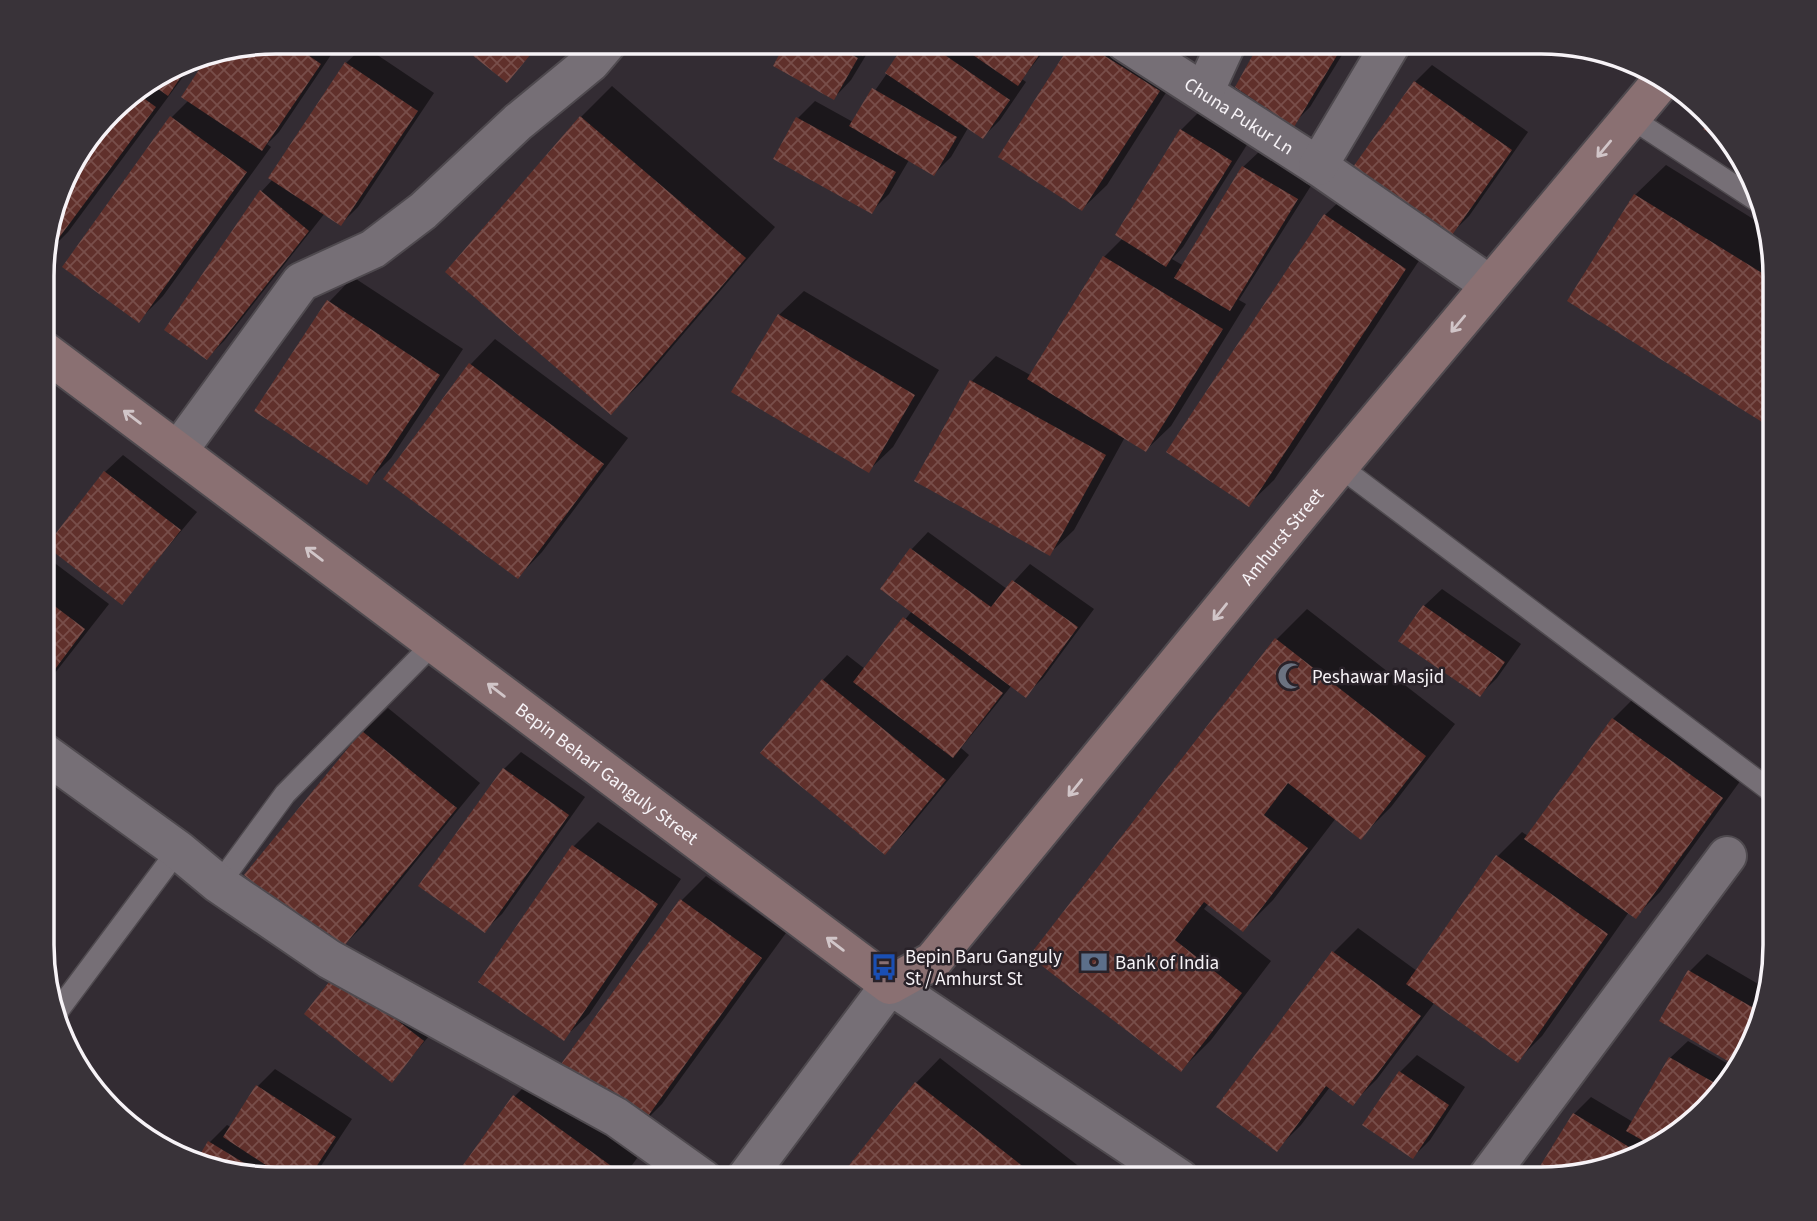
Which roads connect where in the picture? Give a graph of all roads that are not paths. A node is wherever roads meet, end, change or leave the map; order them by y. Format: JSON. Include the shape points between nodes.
{"nodes":[{"id":1,"x":598,"y":54,"type":"edge"},
{"id":2,"x":1144,"y":54,"type":"edge"},
{"id":3,"x":1221,"y":54,"type":"edge"},
{"id":4,"x":1385,"y":54,"type":"edge"},
{"id":5,"x":1656,"y":87,"type":"edge"},
{"id":6,"x":1204,"y":92,"type":"junction"},
{"id":7,"x":1631,"y":118,"type":"junction"},
{"id":8,"x":1318,"y":166,"type":"junction"},
{"id":9,"x":1747,"y":194,"type":"edge"},
{"id":10,"x":1490,"y":285,"type":"junction"},
{"id":11,"x":54,"y":359,"type":"edge"},
{"id":12,"x":178,"y":452,"type":"junction"},
{"id":13,"x":1339,"y":466,"type":"junction"},
{"id":14,"x":434,"y":643,"type":"junction"},
{"id":15,"x":54,"y":760,"type":"edge"},
{"id":16,"x":1762,"y":785,"type":"edge"},
{"id":17,"x":178,"y":850,"type":"junction"},
{"id":18,"x":1727,"y":856,"type":"dead end"},
{"id":19,"x":219,"y":884,"type":"junction"},
{"id":20,"x":890,"y":985,"type":"junction"},
{"id":21,"x":63,"y":1004,"type":"edge"},
{"id":22,"x":1161,"y":1166,"type":"edge"},
{"id":23,"x":1496,"y":1166,"type":"edge"},
{"id":24,"x":686,"y":1167,"type":"edge"},
{"id":25,"x":754,"y":1167,"type":"edge"}],
"edges":[{"from":1,"to":12,"type":"street","via":[[423,211],[373,249],[302,282]]},
{"from":2,"to":6,"type":"street","name":"Chuna Pukur Ln"},
{"from":3,"to":6,"type":"street"},
{"from":4,"to":8,"type":"street"},
{"from":5,"to":7,"type":"main road","name":"Amhurst Street"},
{"from":6,"to":8,"type":"street","name":"Chuna Pukur Ln"},
{"from":7,"to":9,"type":"lane"},
{"from":7,"to":10,"type":"main road","name":"Amhurst Street","one_way":true},
{"from":8,"to":10,"type":"street","name":"Chuna Pukur Ln"},
{"from":10,"to":13,"type":"main road","name":"Amhurst Street","one_way":true},
{"from":12,"to":11,"type":"main road","name":"Bepin Behari Ganguly Street","one_way":true},
{"from":14,"to":12,"type":"main road","name":"Bepin Behari Ganguly Street","one_way":true},
{"from":13,"to":16,"type":"lane"},
{"from":13,"to":20,"type":"main road","name":"Amhurst Street","one_way":true,"via":[[933,961]]},
{"from":14,"to":19,"type":"lane","via":[[285,794]]},
{"from":20,"to":14,"type":"main road","name":"Bepin Behari Ganguly Street","one_way":true},
{"from":15,"to":17,"type":"street"},
{"from":17,"to":19,"type":"street"},
{"from":17,"to":21,"type":"lane"},
{"from":18,"to":23,"type":"street"},
{"from":19,"to":24,"type":"street","via":[[329,959],[616,1117]]},
{"from":20,"to":22,"type":"street","name":"Bepin Behari Ganguly Street"},
{"from":20,"to":25,"type":"street"}]}
